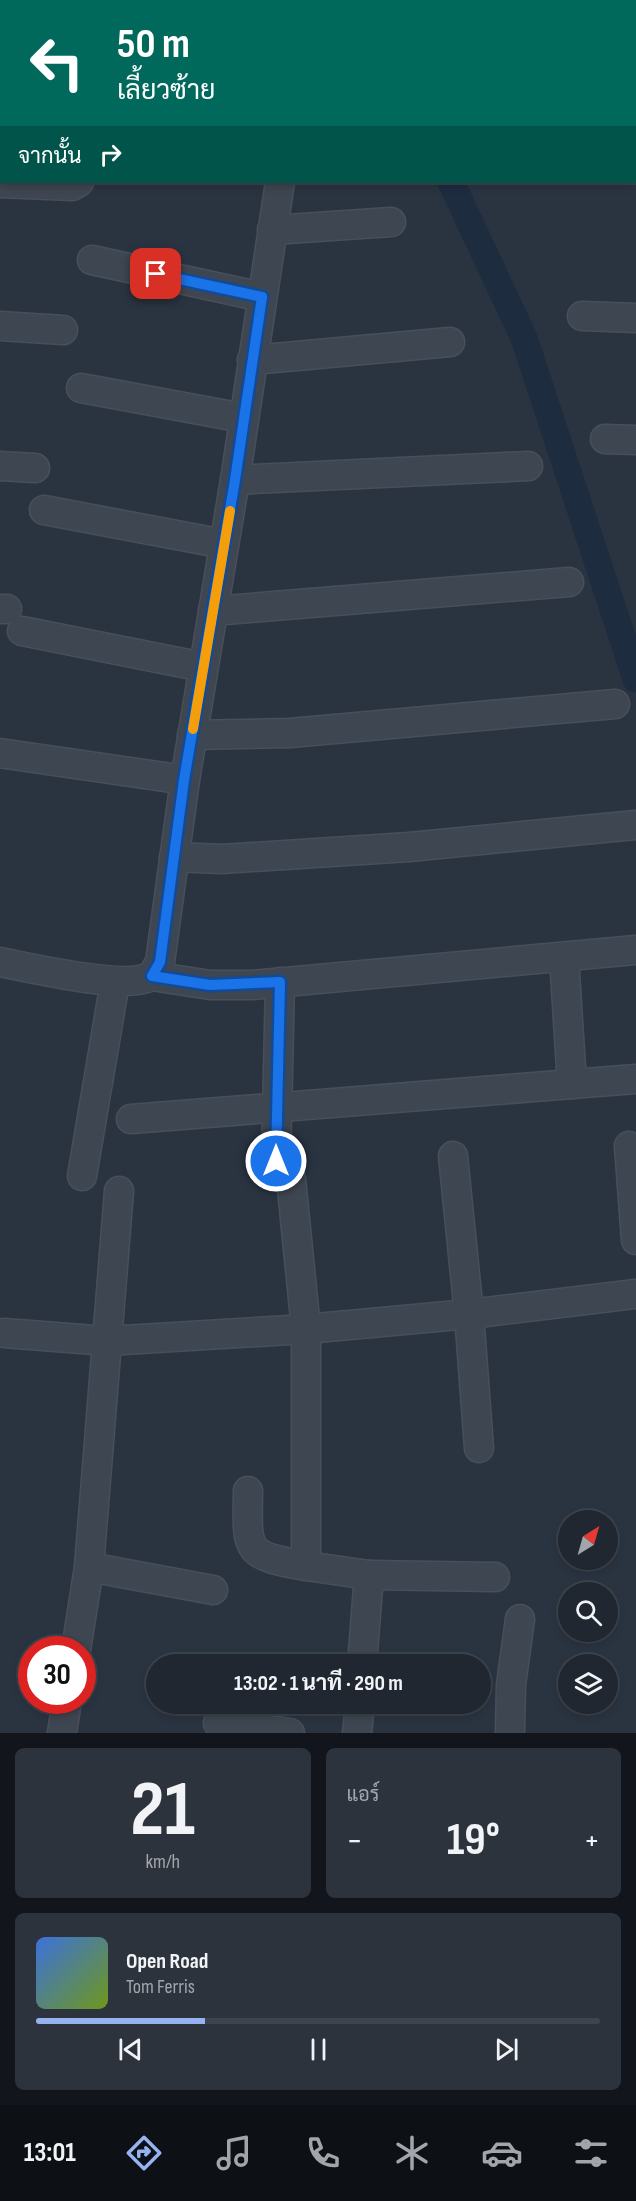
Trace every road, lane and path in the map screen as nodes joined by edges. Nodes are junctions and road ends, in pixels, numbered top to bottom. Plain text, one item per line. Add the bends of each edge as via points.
1 (0, 183) edge
2 (77, 183) edge
3 (280, 183) edge
4 (391, 222) dead end
5 (272, 230) junction
6 (93, 260) dead end
7 (262, 297) junction
8 (582, 316) dead end
9 (636, 318) edge
10 (0, 326) edge
11 (63, 330) dead end
12 (450, 342) dead end
13 (252, 360) junction
14 (81, 388) dead end
15 (243, 418) junction
16 (605, 439) dead end
17 (636, 440) edge
18 (0, 466) edge
19 (528, 466) dead end
20 (35, 468) dead end
21 (235, 480) junction
22 (44, 510) dead end
23 (224, 543) junction
24 (569, 582) dead end
25 (213, 611) junction
26 (10, 616) edge
27 (203, 667) junction
28 (615, 704) dead end
29 (192, 735) junction
30 (0, 753) edge
31 (184, 780) junction
32 (636, 825) edge
33 (174, 857) junction
34 (636, 950) edge
35 (564, 957) junction
36 (0, 962) edge
37 (152, 976) junction
38 (115, 982) junction
39 (280, 982) junction
40 (636, 1079) edge
41 (572, 1084) junction
42 (276, 1107) junction
43 (131, 1119) dead end
44 (629, 1146) dead end
45 (453, 1156) dead end
46 (82, 1176) dead end
47 (119, 1191) dead end
48 (636, 1240) edge
49 (636, 1294) edge
50 (469, 1314) junction
51 (306, 1329) junction
52 (4, 1334) dead end
53 (106, 1341) junction
54 (479, 1448) dead end
55 (248, 1491) dead end
56 (306, 1566) junction
57 (89, 1568) junction
58 (369, 1575) junction
59 (495, 1577) dead end
60 (213, 1590) dead end
61 (520, 1618) dead end
62 (78, 1636) edge
63 (363, 1654) edge
64 (65, 1714) edge
65 (359, 1714) edge
66 (218, 1723) dead end
67 (62, 1733) edge
68 (290, 1733) edge
69 (357, 1733) edge
70 (510, 1733) edge

1 - 2 street
3 - 5 street
4 - 5 street
5 - 7 street
6 - 7 street
7 - 13 street
8 - 9 street
10 - 11 street
12 - 13 street
13 - 15 street
14 - 15 street
15 - 21 street
16 - 17 street
18 - 20 street
19 - 21 street
21 - 23 street
22 - 23 street
23 - 25 street
24 - 25 street
25 - 27 street
26 - 27 street
27 - 29 street
28 - 29 street via 290,733
29 - 31 street
30 - 31 street
31 - 33 street
32 - 33 street via 408,847 222,859
33 - 37 street via 160,962
34 - 35 street
35 - 39 street
35 - 41 street
36 - 38 street
37 - 38 street via 136,982
37 - 39 street via 210,985
38 - 46 street
39 - 42 street
40 - 41 street
41 - 42 street
42 - 43 street
42 - 51 street
44 - 48 street
45 - 50 street
47 - 53 street
49 - 50 street
50 - 51 street
50 - 54 street
51 - 53 street
51 - 56 street
52 - 53 street
53 - 57 street
55 - 56 street via 247,1535 253,1549 278,1561
56 - 58 street
57 - 60 street
57 - 62 street
58 - 59 street
58 - 63 street
61 - 70 street via 511,1685
64 - 67 street
65 - 69 street
66 - 68 street

